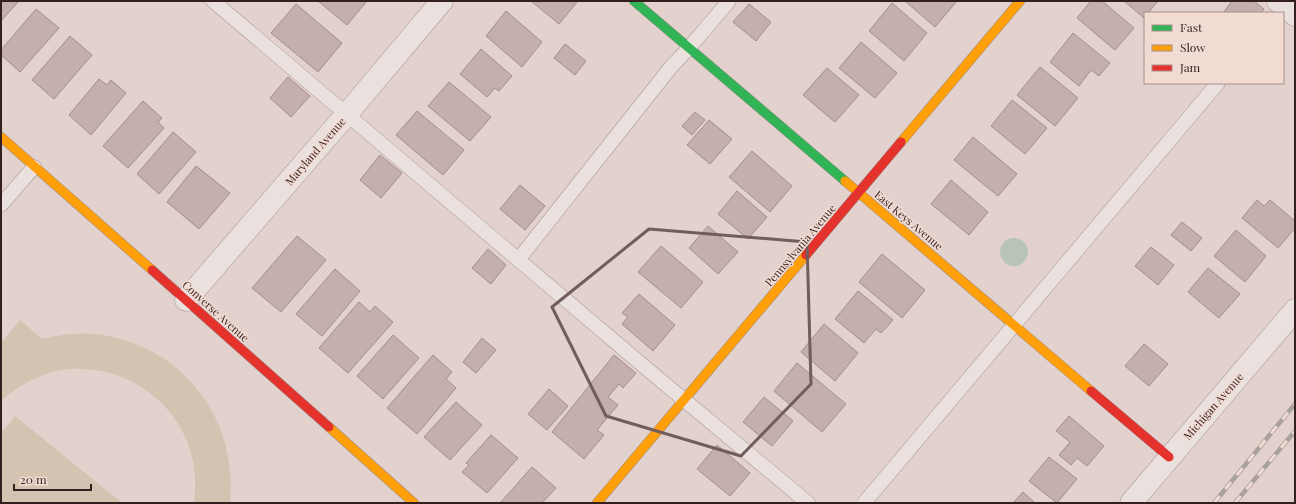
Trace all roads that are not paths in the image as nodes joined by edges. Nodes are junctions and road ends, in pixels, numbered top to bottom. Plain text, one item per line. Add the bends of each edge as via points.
1 (213, 1) edge
2 (442, 1) edge
3 (634, 1) edge
4 (729, 1) edge
5 (1020, 1) edge
6 (689, 48) junction
7 (1217, 84) edge
8 (346, 115) junction
9 (1, 137) edge
10 (34, 167) junction
11 (859, 193) junction
12 (1, 205) edge
13 (518, 260) junction
14 (186, 300) junction
15 (1295, 310) edge
16 (1014, 325) junction
17 (685, 400) junction
18 (1169, 457) junction
19 (414, 503) edge
20 (597, 503) edge
21 (808, 503) edge
22 (864, 503) edge
23 (1131, 503) edge

1 - 8 lane
2 - 8 street, Maryland Avenue
3 - 6 street, East Keys Avenue
4 - 6 lane
5 - 11 street, Pennsylvania Avenue
6 - 11 street, East Keys Avenue
6 - 13 lane via 666,73
7 - 16 lane
8 - 13 lane
8 - 14 street, Maryland Avenue
9 - 10 street, Converse Avenue
10 - 12 lane
10 - 14 street, Converse Avenue
11 - 16 street, East Keys Avenue
11 - 17 street, Pennsylvania Avenue
13 - 17 lane
14 - 19 street, Converse Avenue
15 - 18 street, Michigan Avenue
16 - 18 street, East Keys Avenue
16 - 22 lane
17 - 20 street, Pennsylvania Avenue
17 - 21 lane
18 - 23 street, Michigan Avenue

